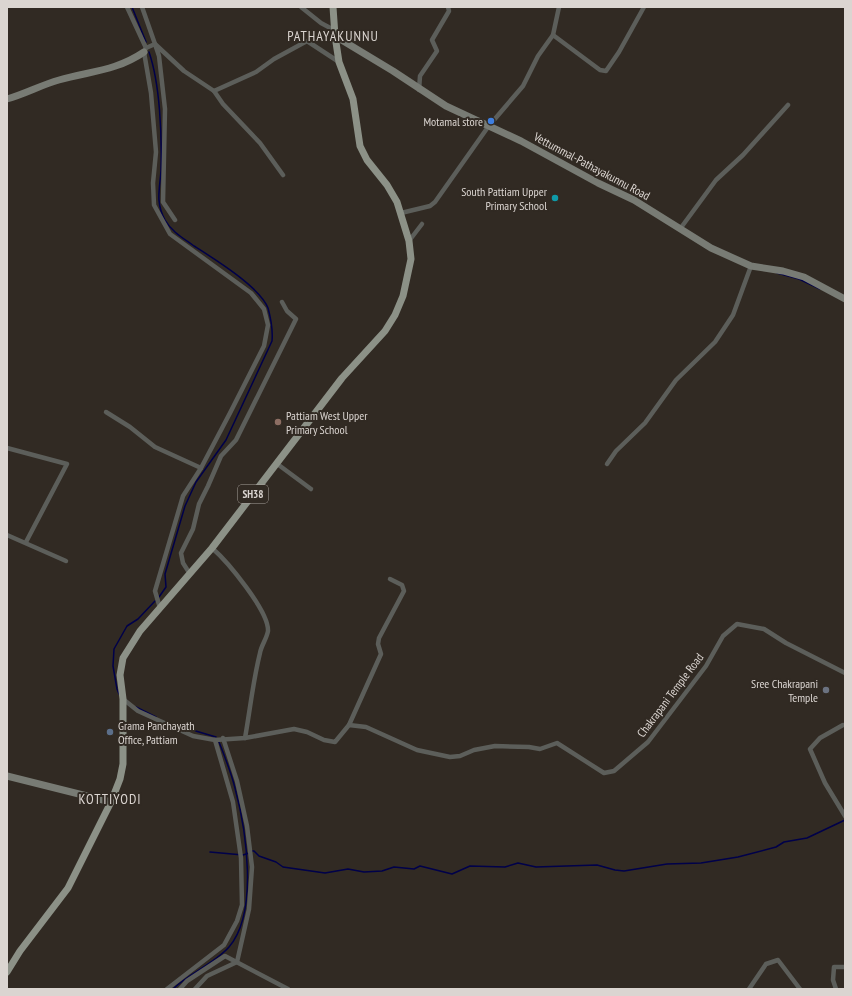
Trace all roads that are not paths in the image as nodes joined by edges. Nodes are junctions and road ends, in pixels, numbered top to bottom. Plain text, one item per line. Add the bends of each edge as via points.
1 (126, 7) edge
2 (142, 7) edge
3 (301, 7) edge
4 (334, 7) edge
5 (448, 7) edge
6 (559, 7) edge
7 (644, 7) edge
8 (334, 33) junction
9 (553, 35) junction
10 (155, 44) junction
11 (145, 50) junction
12 (339, 62) junction
13 (420, 90) junction
14 (214, 92) junction
15 (7, 99) edge
16 (788, 105) dead end
17 (488, 127) junction
18 (283, 175) dead end
19 (401, 213) junction
20 (175, 220) dead end
21 (422, 224) dead end
22 (680, 229) junction
23 (409, 241) junction
24 (751, 266) junction
25 (845, 299) edge
26 (282, 302) dead end
27 (106, 412) dead end
28 (7, 448) edge
29 (276, 463) junction
30 (607, 464) dead end
31 (201, 468) junction
32 (311, 488) dead end
33 (7, 535) edge
34 (26, 542) junction
35 (212, 548) junction
36 (66, 561) dead end
37 (190, 574) junction
38 (390, 579) dead end
39 (160, 608) junction
40 (845, 673) edge
41 (123, 699) junction
42 (349, 725) junction
43 (843, 725) dead end
44 (223, 738) junction
45 (245, 738) junction
46 (215, 740) junction
47 (7, 776) edge
48 (111, 802) junction
49 (845, 816) edge
50 (237, 962) junction
51 (845, 967) edge
52 (7, 972) edge
53 (167, 989) edge
54 (180, 989) edge
55 (195, 989) edge
56 (288, 989) edge
57 (749, 989) edge
58 (800, 989) edge
59 (836, 989) edge

1 - 11 street
2 - 10 street
3 - 8 street
4 - 8 main road, SH38
5 - 13 street via 449,11 432,40 436,51 420,76
6 - 9 street
7 - 9 street via 606,70 600,70
8 - 12 main road, SH38
8 - 13 main road, Vettummal-Pathayakunnu Road
9 - 17 street via 538,56 523,86
10 - 11 street
10 - 14 street via 184,71
10 - 20 street via 159,56 165,109 163,202
11 - 15 main road via 129,62 53,82
11 - 31 street via 156,152 154,205 170,234 251,293 264,309 268,325 264,346
12 - 14 street via 307,41 256,72
12 - 19 main road, SH38 via 353,99 360,146 367,160 387,185
13 - 17 main road, Vettummal-Pathayakunnu Road via 452,110
14 - 18 street via 260,143
16 - 22 street via 777,120 716,180
17 - 19 street via 435,202 430,206
17 - 22 main road, Vettummal-Pathayakunnu Road via 521,141 634,200
19 - 23 main road, SH38
21 - 23 street
22 - 24 main road, Vettummal-Pathayakunnu Road via 711,248
23 - 29 main road, SH38 via 411,259 403,296 395,315 385,331 342,378
24 - 25 main road, Vettummal-Pathayakunnu Road via 804,277
24 - 30 street via 733,315 715,342 676,380 645,423 616,451
26 - 37 street via 296,319 236,440 221,456 199,504 193,529 181,553 183,563
27 - 31 street via 130,426 155,447
28 - 34 street via 67,464
29 - 32 street
29 - 35 main road, SH38
31 - 39 street via 183,496 171,534 155,591
33 - 34 street
34 - 36 street
35 - 37 main road, SH38
35 - 45 street via 227,562 262,612 267,625 268,632 260,652
37 - 39 main road, SH38
38 - 42 street via 402,585 404,591 379,638 381,654
39 - 41 main road, SH38 via 140,631 123,658 120,675
40 - 42 street, Chakrapani Temple Road via 764,629 736,624 723,636 706,666 648,742 614,771 604,773 557,743 540,749 495,746 450,757 417,750 366,727
41 - 46 street via 138,712 176,729 193,736
41 - 48 main road, SH38 via 123,764
42 - 45 street via 335,742 294,729
43 - 49 street via 820,738 810,749 825,783
44 - 45 street
44 - 46 street
44 - 50 street via 237,781 247,826 252,867 249,909
46 - 53 street via 233,802 241,858 242,905 237,921 224,945
47 - 48 main road
48 - 52 main road, SH38 via 68,888
50 - 54 street via 224,956 187,981
50 - 55 street via 207,976
50 - 56 street
51 - 59 street via 834,967 833,980
57 - 58 street via 766,964 778,960

